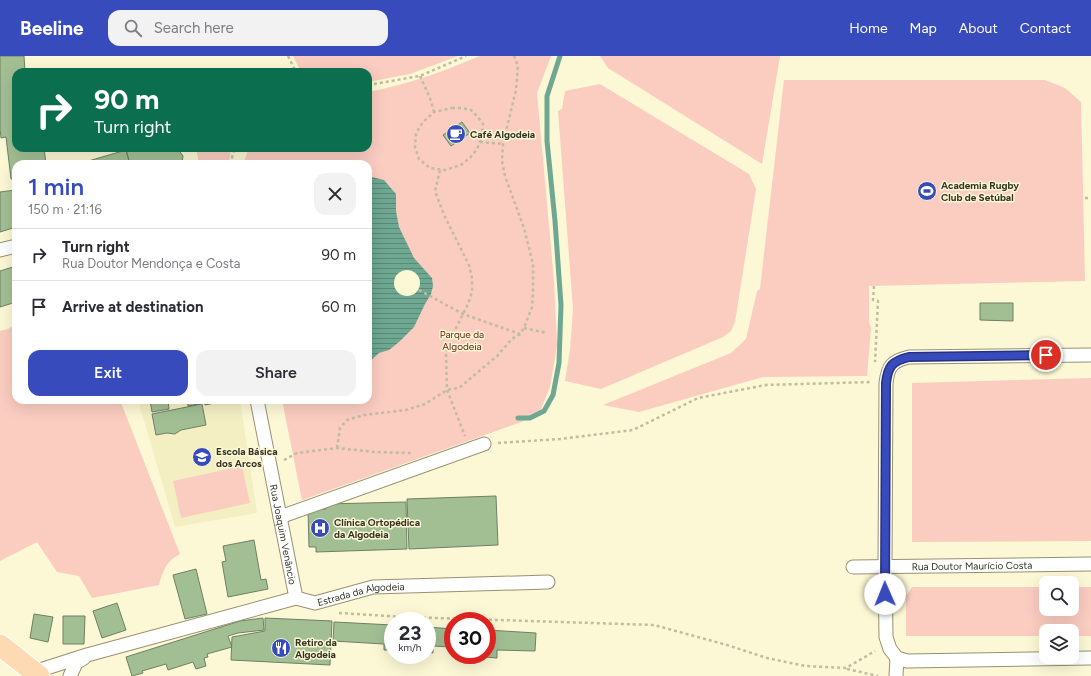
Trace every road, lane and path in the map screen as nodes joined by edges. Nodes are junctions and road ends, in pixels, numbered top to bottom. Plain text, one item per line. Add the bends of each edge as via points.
1 (288, 56) edge
2 (466, 56) edge
3 (514, 56) edge
4 (294, 68) edge
5 (420, 76) junction
6 (372, 84) edge
7 (434, 112) junction
8 (480, 142) junction
9 (503, 144) junction
10 (440, 170) junction
11 (1085, 198) dead end
12 (1091, 198) edge
13 (12, 247) edge
14 (0, 250) edge
15 (874, 286) dead end
16 (419, 290) dead end
17 (463, 314) junction
18 (524, 328) junction
19 (547, 333) dead end
20 (520, 334) junction
21 (1091, 355) edge
22 (875, 362) dead end
23 (875, 382) dead end
24 (447, 390) junction
25 (258, 404) edge
26 (466, 439) dead end
27 (484, 444) joint
28 (337, 448) junction
29 (415, 452) dead end
30 (297, 454) dead end
31 (280, 517) junction
32 (1091, 564) edge
33 (885, 566) junction
34 (853, 567) dead end
35 (548, 582) dead end
36 (296, 598) junction
37 (315, 603) junction
38 (888, 644) junction
39 (0, 645) edge
40 (87, 655) junction
41 (897, 658) junction
42 (1091, 658) edge
43 (846, 668) junction
44 (37, 674) edge
45 (70, 676) edge
46 (878, 676) edge
47 (896, 676) edge

1 - 4 path
2 - 5 path
3 - 9 path via 518,66 516,90
5 - 6 path
5 - 7 path
7 - 8 path via 461,108 470,110 483,124
7 - 10 path via 416,133 414,147 418,159 430,168
8 - 9 path
8 - 10 path via 470,158 461,165
9 - 18 path via 502,161 505,176 524,228 533,264 532,307
10 - 17 path via 435,191 469,264 472,278 472,292
11 - 12 path
13 - 14 street
15 - 22 path via 873,300 878,301
16 - 17 path
17 - 20 path
17 - 24 path via 446,353
18 - 19 path
18 - 20 path
20 - 24 path via 459,388
21 - 33 street via 909,357 892,364 887,373 886,383
23 - 27 path via 766,384 698,398 633,430 560,439
24 - 26 path
24 - 28 path via 425,404 406,410 364,415 347,420 340,428
25 - 31 street, Rua Joaquim Venâncio
27 - 31 street
28 - 29 path via 408,454
28 - 30 path
31 - 36 street, Rua Joaquim Venâncio
32 - 33 street, Rua Doutor Maurício Costa
33 - 34 street, Rua Doutor Maurício Costa
33 - 38 street
35 - 37 street, Estrada da Algodeia via 373,587
36 - 37 street, Estrada da Algodeia
36 - 40 street, Estrada da Algodeia
37 - 43 path via 327,612 404,618 654,625 767,658 805,666
38 - 41 street
38 - 43 path
39 - 44 main road
40 - 44 street, Estrada da Algodeia
40 - 45 street via 76,663
41 - 42 street via 907,661
41 - 47 street
43 - 46 path

